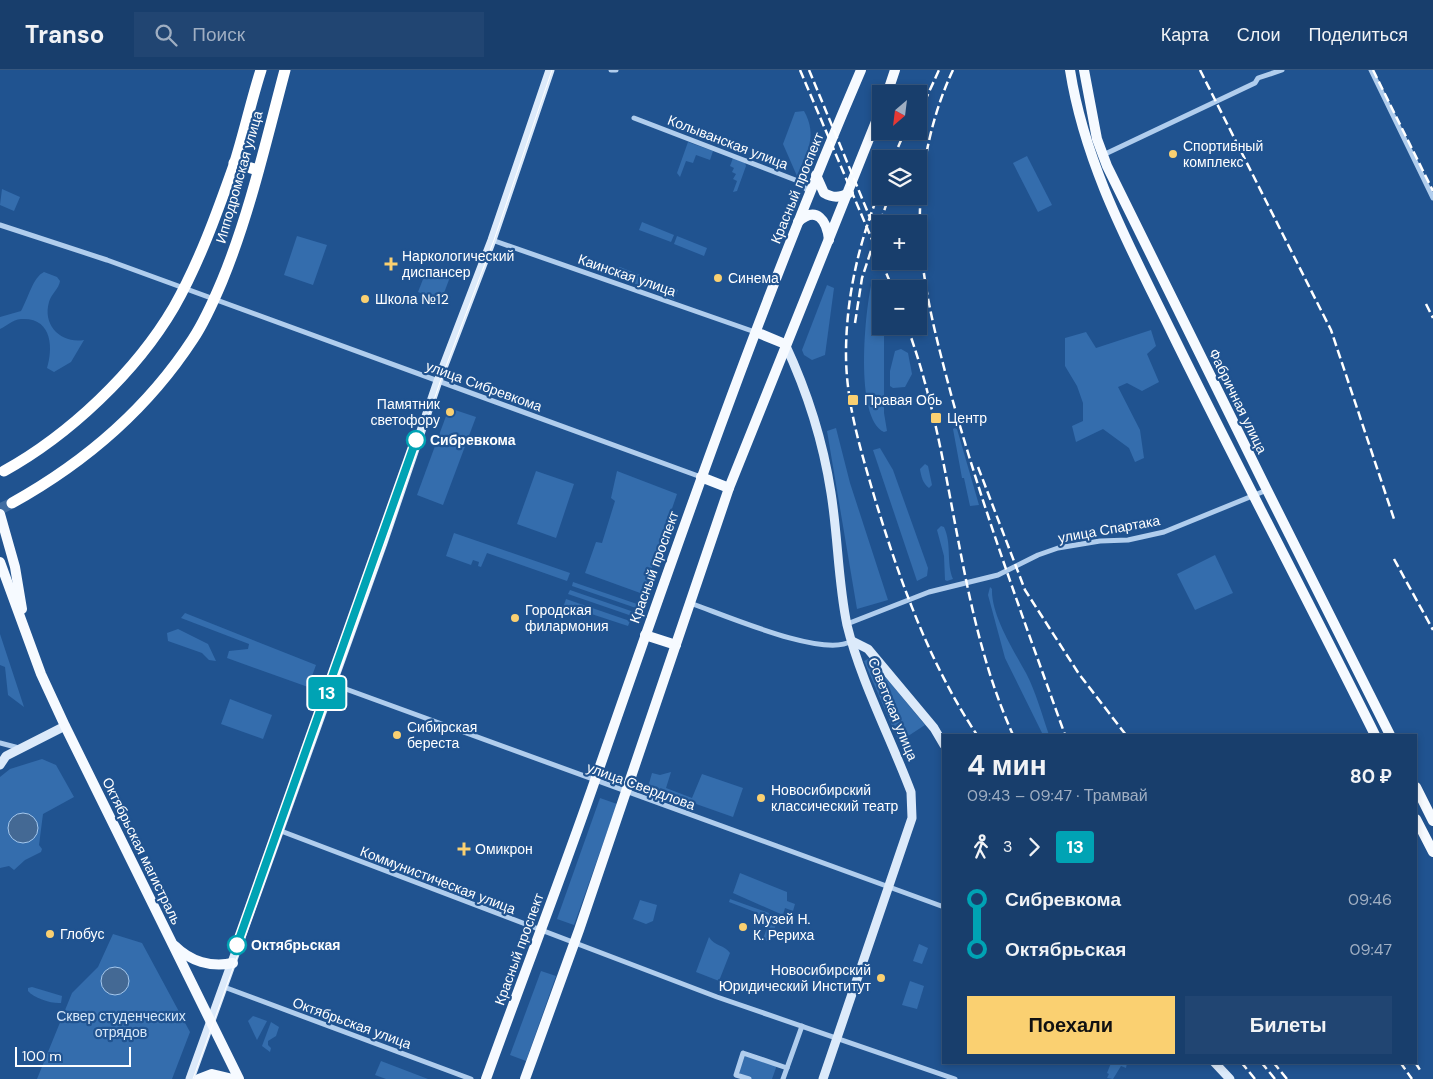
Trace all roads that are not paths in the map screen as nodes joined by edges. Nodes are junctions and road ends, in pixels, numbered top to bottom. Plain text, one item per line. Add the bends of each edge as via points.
1 (261, 70) edge
2 (285, 70) edge
3 (550, 70) edge
4 (611, 70) edge
5 (616, 70) edge
6 (861, 70) edge
7 (895, 70) edge
8 (1070, 70) edge
9 (1084, 70) edge
10 (1282, 70) edge
11 (1371, 70) edge
12 (890, 85) edge
13 (634, 118) dead end
14 (872, 133) edge
15 (1103, 155) junction
16 (1091, 160) junction
17 (234, 163) junction
18 (258, 170) junction
19 (816, 175) junction
20 (809, 192) junction
21 (849, 193) junction
22 (1433, 198) edge
23 (798, 223) junction
24 (1, 224) edge
25 (492, 240) junction
26 (829, 241) junction
27 (756, 332) junction
28 (785, 344) junction
29 (438, 381) junction
30 (4, 471) dead end
31 (701, 477) junction
32 (729, 488) junction
33 (1267, 490) junction
34 (1254, 496) junction
35 (12, 503) tunnel mouth
36 (0, 514) edge
37 (1, 566) edge
38 (690, 603) junction
39 (847, 624) junction
40 (26, 632) junction
41 (645, 635) junction
42 (852, 641) junction
43 (676, 646) junction
44 (332, 684) junction
45 (65, 726) junction
46 (1374, 734) edge
47 (1389, 734) edge
48 (0, 742) edge
49 (942, 742) edge
50 (19, 748) junction
51 (0, 765) edge
52 (594, 781) junction
53 (1417, 789) edge
54 (624, 792) junction
55 (1417, 821) edge
56 (1433, 821) edge
57 (281, 831) junction
58 (1433, 852) edge
59 (889, 887) junction
60 (942, 906) edge
61 (540, 931) junction
62 (170, 941) junction
63 (574, 944) junction
64 (233, 963) junction
65 (224, 987) junction
66 (211, 1023) junction
67 (802, 1026) junction
68 (838, 1039) junction
69 (1216, 1064) edge
70 (787, 1068) junction
71 (190, 1079) edge
72 (199, 1079) edge
73 (233, 1079) edge
74 (239, 1079) edge
75 (472, 1079) edge
76 (486, 1079) edge
77 (525, 1079) edge
78 (748, 1079) edge
79 (783, 1079) edge
80 (823, 1079) edge
81 (955, 1079) edge
82 (1230, 1079) edge

1 - 17 highway, Ипподромская улица
2 - 18 highway, Ипподромская улица
3 - 25 street
4 - 5 street
6 - 19 main road, Красный проспект
7 - 12 main road
8 - 16 main road, Фабричная улица
9 - 15 main road, Фабричная улица
10 - 15 street via 1258,78 1255,83
11 - 22 street
13 - 20 street, Колыванская улица via 798,181
14 - 21 main road
15 - 16 street
15 - 33 main road, Фабричная улица
16 - 34 main road, Фабричная улица
17 - 18 highway
17 - 30 highway, Ипподромская улица via 187,281 149,344 114,384 74,421
18 - 35 highway, Ипподромская улица via 227,268 194,338 142,404 101,443
19 - 20 main road, Красный проспект
19 - 21 main road via 824,193 831,197
20 - 23 main road, Красный проспект
21 - 26 main road
23 - 26 main road via 808,215 816,215 828,228
23 - 27 main road, Красный проспект
24 - 29 street, улица Сибревкома
25 - 27 street, Каинская улица
25 - 29 street
26 - 28 main road
27 - 28 main road
27 - 31 main road, Красный проспект
28 - 32 main road
28 - 39 street, Советская улица via 815,422 831,492
29 - 31 street, улица Сибревкома
29 - 44 street via 384,543
31 - 32 main road
31 - 41 main road, Красный проспект
32 - 38 main road
33 - 34 street, улица Спартака
33 - 47 main road, Фабричная улица
34 - 39 street, улица Спартака via 1164,532 1128,540 1080,544 1038,556 998,575 929,592
34 - 46 main road, Фабричная улица
36 - 40 main road, Октябрьская магистраль via 15,568
37 - 40 main road, Октябрьская магистраль
38 - 42 street via 807,643 844,646
38 - 43 main road
39 - 42 street, Советская улица
40 - 45 main road, Октябрьская магистраль
41 - 43 main road
41 - 52 main road, Красный проспект
42 - 49 street via 868,649
42 - 59 street, Советская улица via 911,792 912,818
43 - 54 main road
44 - 52 street, улица Свердлова
44 - 57 street
45 - 50 street
45 - 62 main road, Октябрьская магистраль
48 - 50 street
50 - 51 street via 6,756
52 - 54 street, улица Свердлова
52 - 61 main road, Красный проспект
53 - 56 main road
54 - 59 street, улица Свердлова
54 - 63 main road
55 - 58 main road
57 - 61 street, Коммунистическая улица
57 - 64 street
59 - 60 street, улица Свердлова
59 - 68 street, Советская улица
61 - 63 street, Коммунистическая улица
61 - 76 main road, Красный проспект
62 - 64 main road via 196,961
62 - 66 main road, Октябрьская магистраль
63 - 67 street, Коммунистическая улица
63 - 77 main road
64 - 65 street
65 - 66 street
65 - 75 street, Октябрьская улица
66 - 71 street
66 - 74 main road, Октябрьская магистраль
67 - 68 street, Коммунистическая улица
67 - 70 street
68 - 80 street, Советская улица
68 - 81 street, Коммунистическая улица
69 - 82 street
70 - 78 street via 743,1053 736,1074
70 - 79 street
72 - 73 main road via 212,1074

